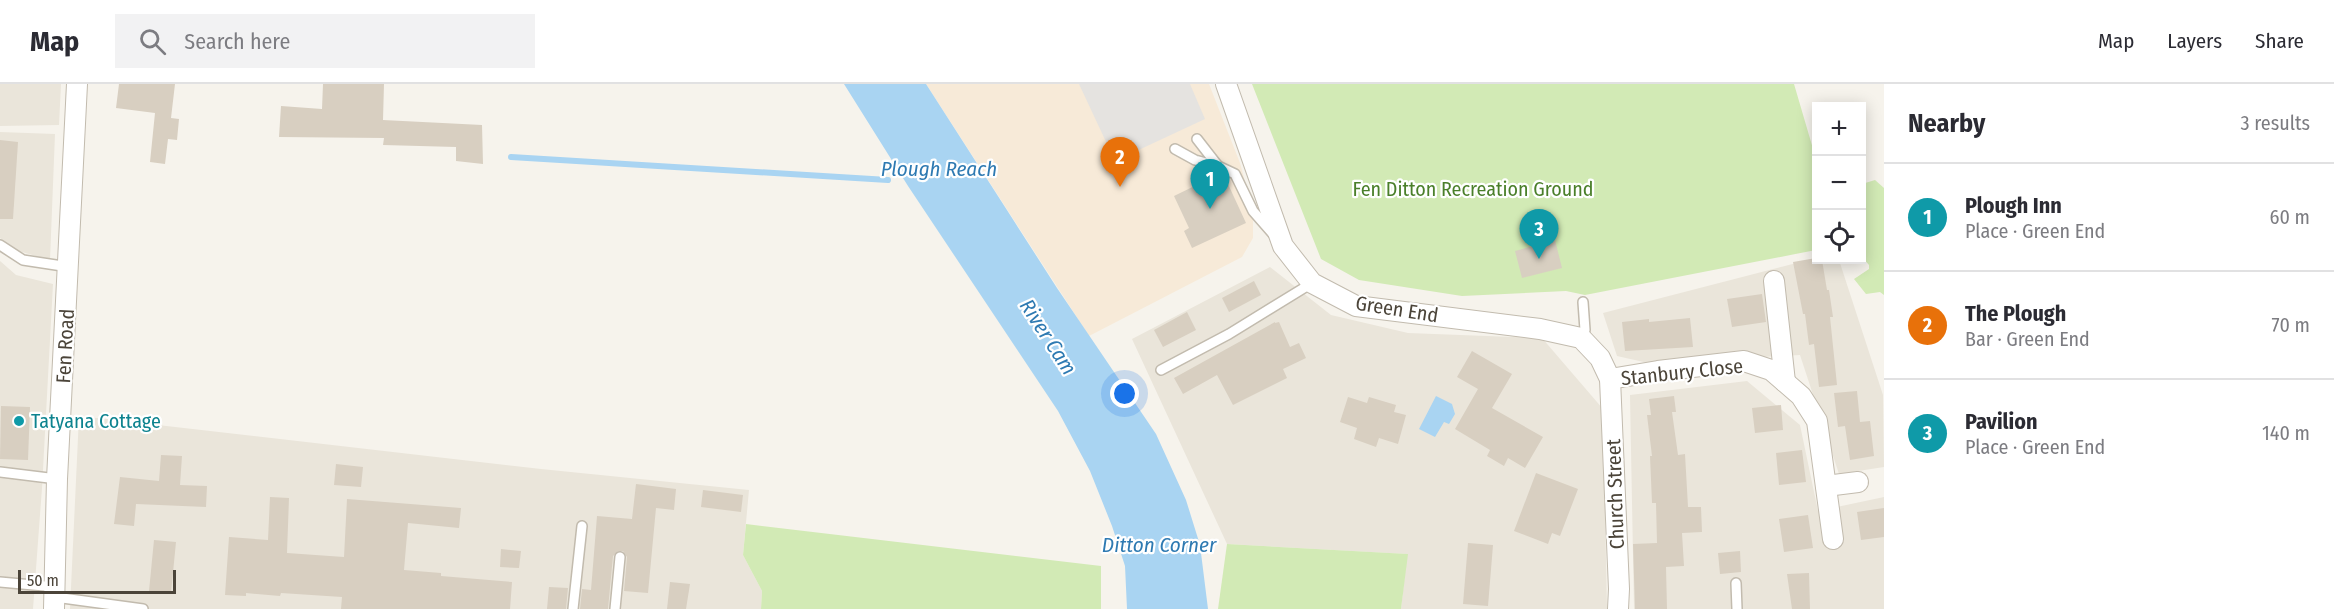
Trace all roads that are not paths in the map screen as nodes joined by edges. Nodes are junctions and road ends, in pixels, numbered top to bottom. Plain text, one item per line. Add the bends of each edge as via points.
1 (77, 84) edge
2 (1226, 84) edge
3 (1197, 139) dead end
4 (1175, 149) dead end
5 (1218, 166) junction
6 (0, 245) edge
7 (1283, 246) junction
8 (69, 267) junction
9 (1774, 281) dead end
10 (1312, 284) junction
11 (1583, 302) dead end
12 (1581, 338) junction
13 (1161, 370) dead end
14 (1611, 379) junction
15 (1785, 382) junction
16 (0, 472) edge
17 (57, 479) junction
18 (1858, 482) dead end
19 (1826, 486) junction
20 (582, 525) dead end
21 (1833, 538) dead end
22 (620, 557) dead end
23 (0, 582) edge
24 (1736, 583) dead end
25 (55, 598) edge
26 (142, 609) edge
27 (573, 609) edge
28 (615, 609) edge
29 (1618, 609) edge
30 (1737, 609) edge

1 - 8 street, Fen Road
2 - 7 street, Green End
3 - 5 lane
4 - 5 lane
5 - 7 lane via 1235,174 1253,211
6 - 8 lane via 23,260
7 - 10 street, Green End
8 - 17 street, Fen Road
9 - 15 street
10 - 12 street, Green End via 1356,306 1540,329
10 - 13 lane
11 - 12 lane via 1585,330
12 - 14 street via 1600,358
14 - 15 street, Stanbury Close via 1744,361 1771,370
14 - 29 street, Church Street
15 - 19 street, Stanbury Close via 1801,396 1817,421
16 - 17 lane
17 - 25 street, Fen Road
18 - 19 street
19 - 21 street, Stanbury Close
20 - 27 lane
22 - 28 lane
23 - 25 lane
24 - 30 lane
25 - 26 lane

